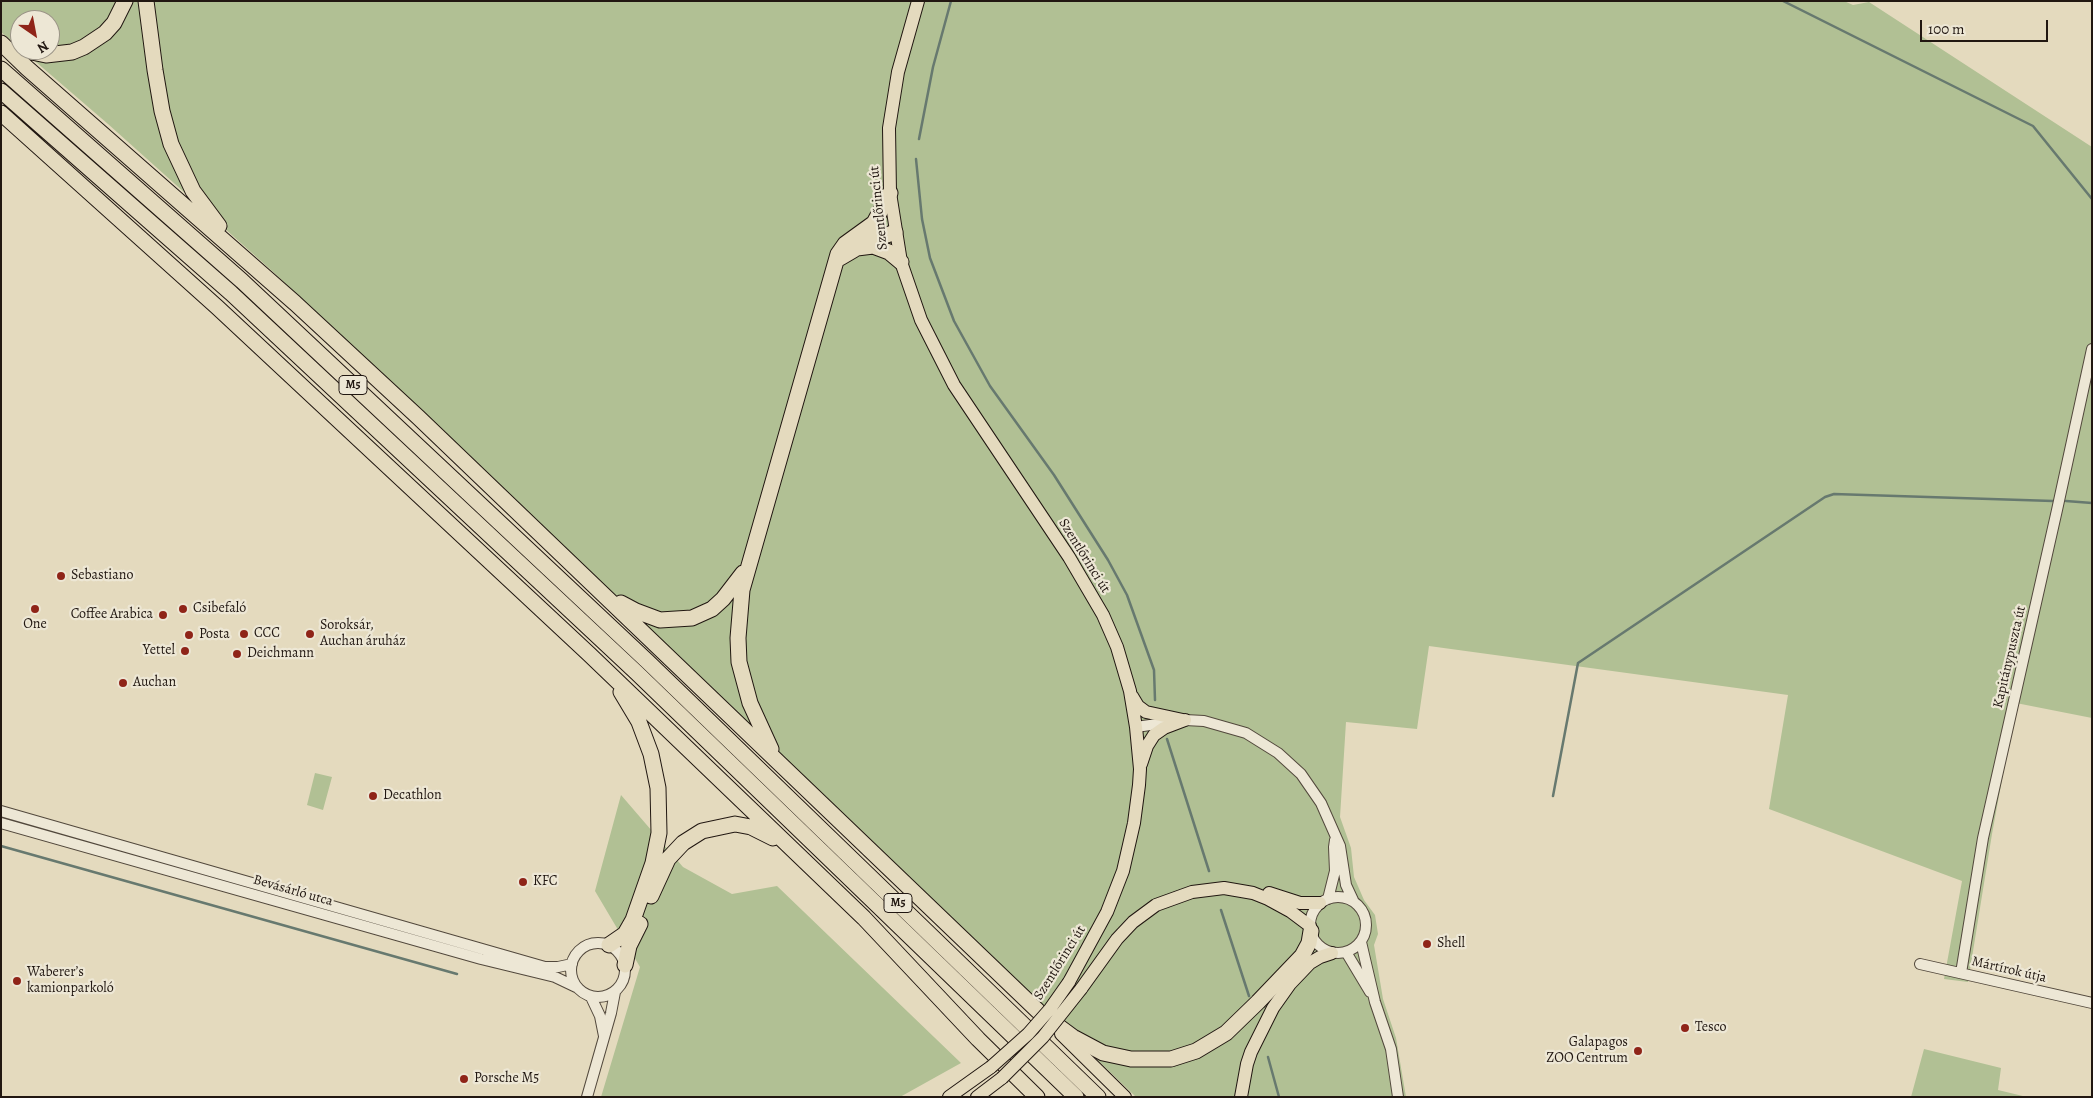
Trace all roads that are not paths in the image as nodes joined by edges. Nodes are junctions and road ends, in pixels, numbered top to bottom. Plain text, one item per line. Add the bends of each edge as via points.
1 (125, 1) edge
2 (146, 1) edge
3 (918, 1) edge
4 (1, 41) edge
5 (60, 53) edge
6 (1, 69) edge
7 (1, 91) edge
8 (1, 113) edge
9 (1, 123) edge
10 (36, 145) junction
11 (890, 194) junction
12 (868, 229) junction
13 (895, 232) junction
14 (836, 260) junction
15 (901, 262) junction
16 (295, 304) junction
17 (2092, 349) edge
18 (748, 566) junction
19 (595, 585) junction
20 (589, 654) junction
21 (1130, 692) junction
22 (1185, 720) junction
23 (1136, 727) junction
24 (776, 760) junction
25 (1140, 769) junction
26 (1, 811) edge
27 (1, 822) edge
28 (1336, 839) junction
29 (810, 865) junction
30 (1252, 893) junction
31 (1353, 900) junction
32 (1324, 901) junction
33 (1310, 929) junction
34 (1361, 942) junction
35 (609, 945) junction
36 (1332, 952) junction
37 (1346, 952) junction
38 (572, 964) junction
39 (1920, 964) dead end
40 (625, 965) junction
41 (1961, 973) junction
42 (576, 987) junction
43 (615, 992) junction
44 (591, 997) junction
45 (1375, 1002) junction
46 (2092, 1003) edge
47 (1038, 1011) junction
48 (604, 1038) junction
49 (1022, 1081) junction
50 (587, 1097) edge
51 (949, 1097) edge
52 (977, 1097) edge
53 (1037, 1097) edge
54 (1041, 1097) edge
55 (1076, 1097) edge
56 (1098, 1097) edge
57 (1125, 1097) edge
58 (1241, 1097) edge
59 (1398, 1097) edge

1 - 5 highway via 105,33 84,47
2 - 16 highway via 162,111 184,174 222,230
3 - 11 main road, Szentlőrinci út via 901,58 891,112 888,149
4 - 16 highway, M5 via 27,68
6 - 56 highway, M5 via 242,281 633,647
7 - 55 highway, M5 via 231,293 643,680
8 - 10 highway, M5
9 - 10 highway
10 - 20 highway, M5 via 217,307
11 - 12 highway via 878,219
11 - 13 main road, Szentlőrinci út
12 - 13 highway
12 - 14 highway via 845,244
13 - 14 highway via 860,241
13 - 15 main road, Szentlőrinci út
14 - 15 highway via 857,248 873,246 889,252
14 - 18 highway
15 - 21 main road, Szentlőrinci út via 921,320 954,385 1096,602 1113,637
16 - 19 highway, M5
17 - 41 street, Kapitánypuszta út via 1983,838
18 - 19 highway via 733,588 712,608 682,620 651,618
18 - 24 highway via 740,606 739,662 750,703
19 - 24 highway, M5
20 - 29 highway, M5
20 - 35 highway via 623,695 639,722 651,754 660,801 657,847 634,920 625,934
21 - 22 main road via 1146,712
21 - 23 main road, Szentlőrinci út
22 - 23 street
22 - 25 main road via 1154,735
22 - 28 street via 1236,729 1278,752 1316,794
23 - 25 main road, Szentlőrinci út
24 - 47 highway, M5
25 - 51 main road, Szentlőrinci út, bridge via 1134,824 1123,871 1107,912 1069,982 1028,1034 991,1067
26 - 38 street via 545,966
27 - 42 street, Bevásárló utca via 481,959 555,977
28 - 31 street
28 - 32 street via 1335,871
29 - 40 highway via 779,841 752,827 723,825 692,836 675,850 662,868 629,946
29 - 49 highway, M5
30 - 32 main road via 1265,892 1300,903
30 - 33 main road via 1278,904
30 - 52 main road, bridge via 1224,888 1200,890 1156,905 1133,922 1043,1037 1002,1078
31 - 32 street via 1339,896
31 - 34 street via 1363,910 1367,921
32 - 33 street via 1312,914
33 - 36 street via 1319,945
33 - 47 highway via 1309,943 1302,956 1239,1022 1211,1043 1179,1057 1142,1060 1103,1053 1073,1037
34 - 37 street
34 - 45 street
35 - 38 street via 586,946
35 - 40 street via 620,953
36 - 37 street
36 - 58 main road via 1310,963 1273,1008 1251,1052
37 - 45 street
38 - 42 street
39 - 41 street, Mártírok útja
40 - 43 street via 624,980
41 - 46 street, Mártírok útja
42 - 44 street
43 - 44 street via 604,997
43 - 48 street
44 - 48 street via 600,1016
45 - 59 street via 1391,1049
47 - 57 main road, M5
48 - 50 street
49 - 53 highway
49 - 54 main road, M5

